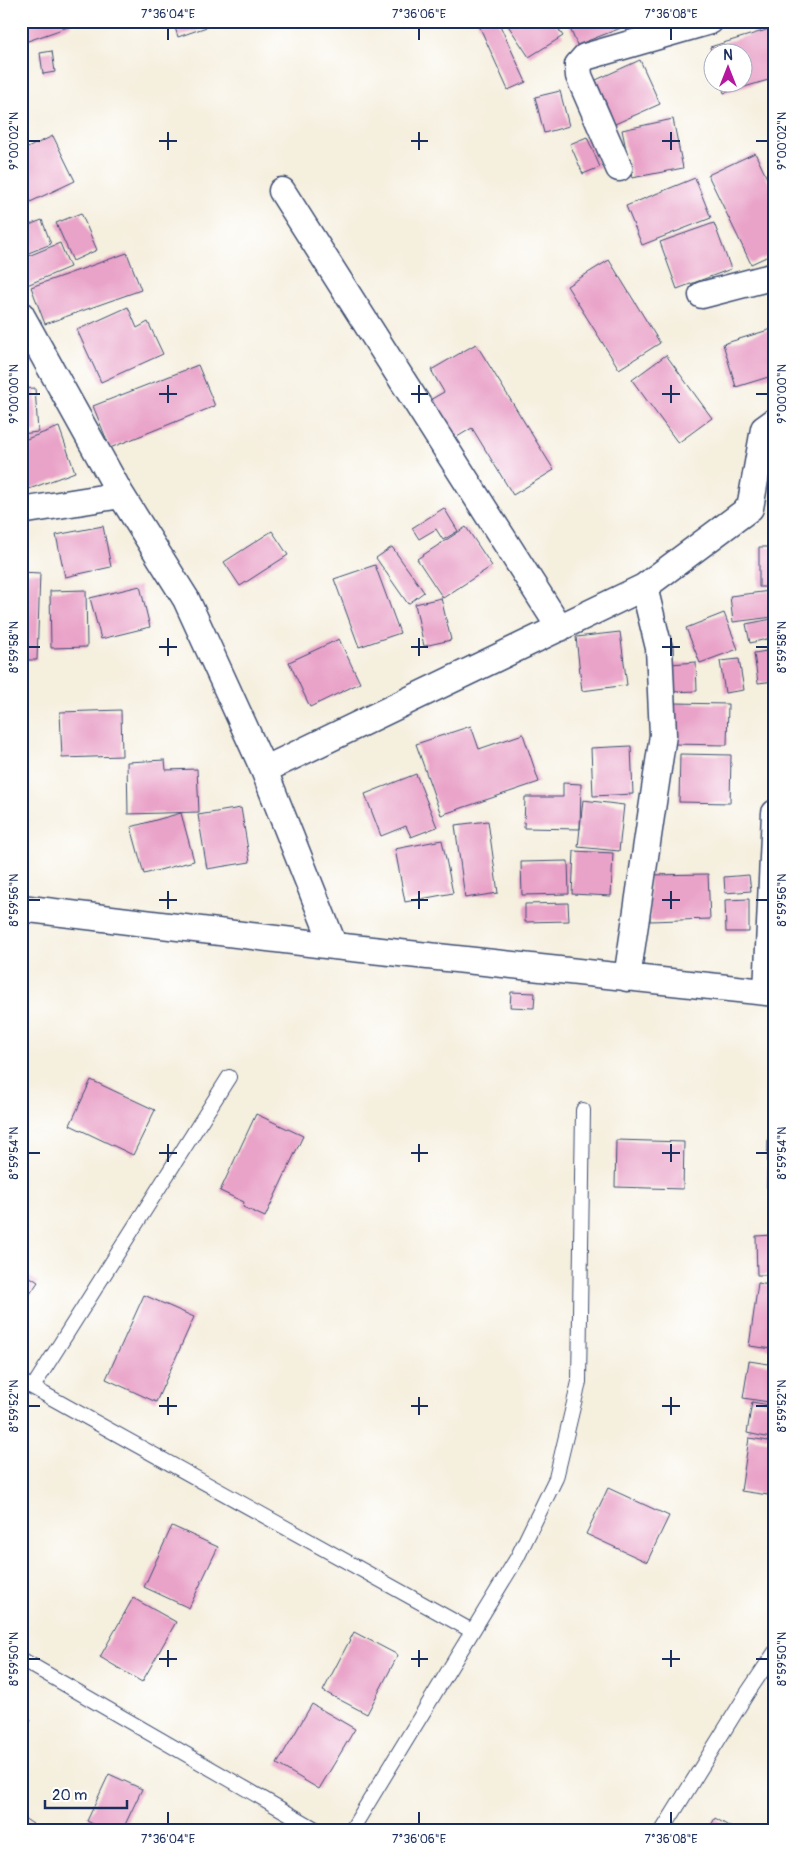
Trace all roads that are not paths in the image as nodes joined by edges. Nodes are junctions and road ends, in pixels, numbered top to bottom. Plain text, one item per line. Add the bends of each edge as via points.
1 (710, 21) edge
2 (619, 168) dead end
3 (282, 191) dead end
4 (775, 276) edge
5 (702, 295) dead end
6 (21, 315) edge
7 (775, 421) edge
8 (121, 495) junction
9 (21, 512) edge
10 (644, 587) junction
11 (560, 628) junction
12 (264, 770) junction
13 (775, 813) edge
14 (21, 908) edge
15 (334, 946) junction
16 (627, 978) junction
17 (771, 992) edge
18 (229, 1078) dead end
19 (583, 1110) dead end
20 (27, 1384) edge
21 (472, 1631) junction
22 (775, 1652) edge
23 (21, 1659) edge
24 (319, 1831) edge
25 (351, 1831) edge
26 (662, 1831) edge

1 - 2 street via 585,57 578,64 579,76
3 - 11 street
4 - 5 street
6 - 8 street
7 - 10 street via 764,429 750,508
8 - 9 street
8 - 12 street via 186,600
10 - 11 street
10 - 16 street via 659,648 664,735
11 - 12 street
12 - 15 street
13 - 17 street
14 - 15 street
15 - 16 street
16 - 17 street
18 - 20 lane
19 - 21 lane via 579,1382 556,1478 517,1558
20 - 21 lane
21 - 25 lane
22 - 26 lane
23 - 24 lane

